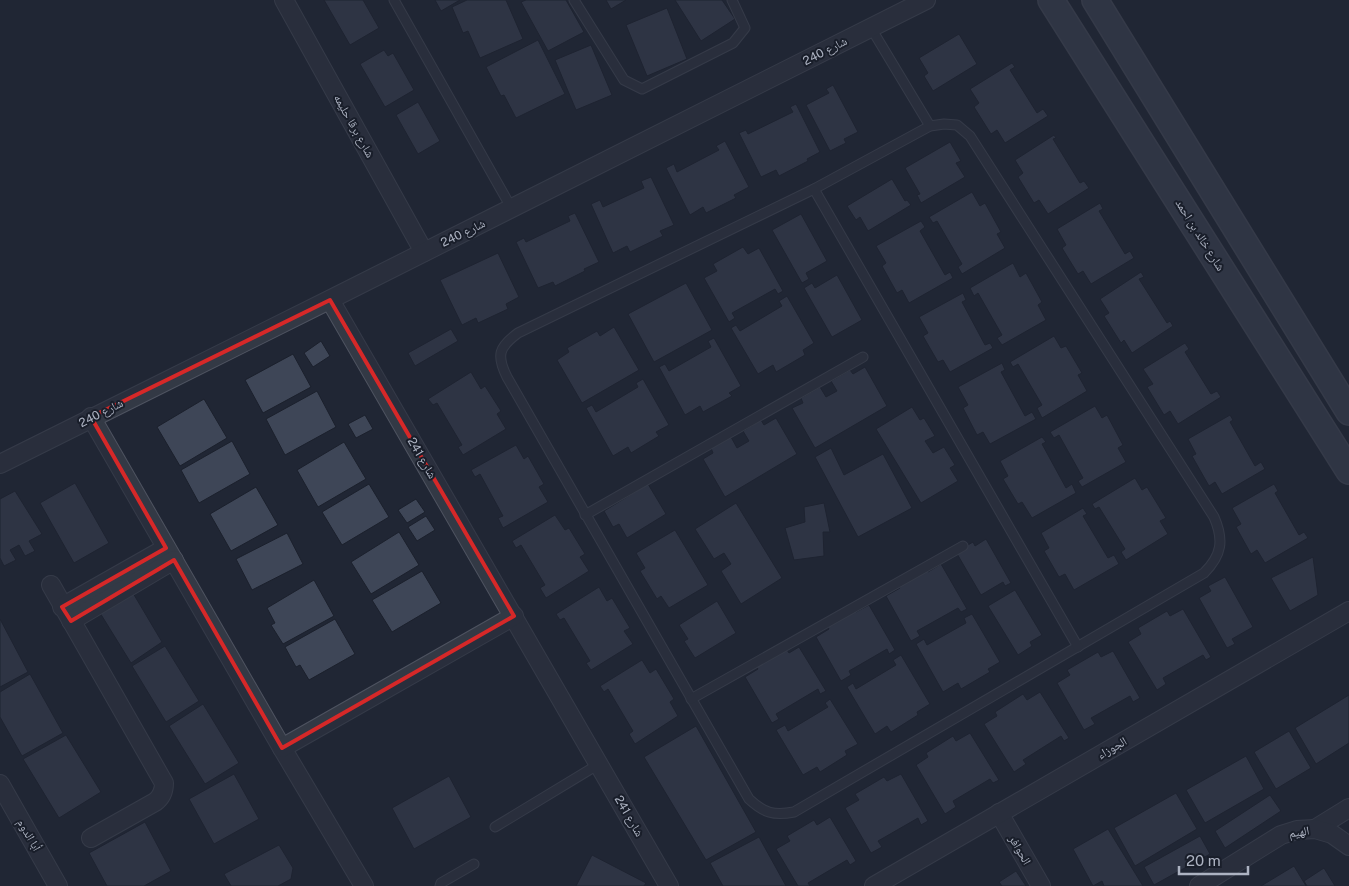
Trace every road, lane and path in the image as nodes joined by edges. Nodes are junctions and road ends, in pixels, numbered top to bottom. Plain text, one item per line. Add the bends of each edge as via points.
1 (284, 0) edge
2 (394, 0) edge
3 (574, 0) edge
4 (732, 0) edge
5 (926, 0) edge
6 (1051, 0) edge
7 (1095, 0) edge
8 (871, 28) junction
9 (930, 126) junction
10 (814, 189) junction
11 (512, 209) junction
12 (424, 252) junction
13 (330, 300) junction
14 (863, 356) dead end
15 (1349, 412) edge
16 (92, 417) junction
17 (0, 464) edge
18 (1349, 471) edge
19 (585, 515) junction
20 (963, 546) dead end
21 (170, 554) junction
22 (51, 585) dead end
23 (1349, 611) edge
24 (67, 614) junction
25 (514, 616) junction
26 (1078, 647) junction
27 (691, 699) junction
28 (282, 748) junction
29 (599, 764) junction
30 (0, 784) edge
31 (1349, 808) edge
32 (999, 814) junction
33 (495, 827) dead end
34 (1315, 830) junction
35 (92, 838) dead end
36 (1349, 846) edge
37 (474, 864) dead end
38 (58, 886) edge
39 (364, 886) edge
40 (440, 886) edge
41 (669, 886) edge
42 (874, 886) edge
43 (1041, 886) edge
44 (1200, 886) edge

1 - 12 street, شارع برقا حليمه
2 - 11 lane
3 - 4 lane via 624,80 642,89 733,43 745,28
5 - 8 street, شارع 240
6 - 18 main road, شارع خالد بن احمد
7 - 15 main road
8 - 9 lane
8 - 11 street, شارع 240
9 - 10 lane
9 - 26 lane via 958,125 970,136 1219,529 1218,553 1204,573
10 - 19 lane via 518,333 506,343 501,353 502,367
10 - 26 lane
11 - 12 street, شارع 240
12 - 13 street, شارع 240
13 - 16 street, شارع 240
13 - 25 street, شارع 241
14 - 19 lane
16 - 17 street, شارع 240
16 - 21 street
19 - 27 lane
20 - 27 lane
21 - 24 street
21 - 28 street
22 - 24 street
23 - 32 street, الجوزاء
24 - 35 street via 164,783 162,794 155,802
25 - 28 street
25 - 29 street, شارع 241
26 - 27 lane via 794,812 782,814 769,813 749,799
28 - 39 street
29 - 33 lane
29 - 41 street, شارع 241
30 - 38 street, أبا الدوم
31 - 34 street
32 - 42 street, الجوزاء
32 - 43 street, الحوافر
34 - 36 street, الهيم via 1332,834
34 - 44 street, الهيم via 1297,830 1280,836
37 - 40 lane

